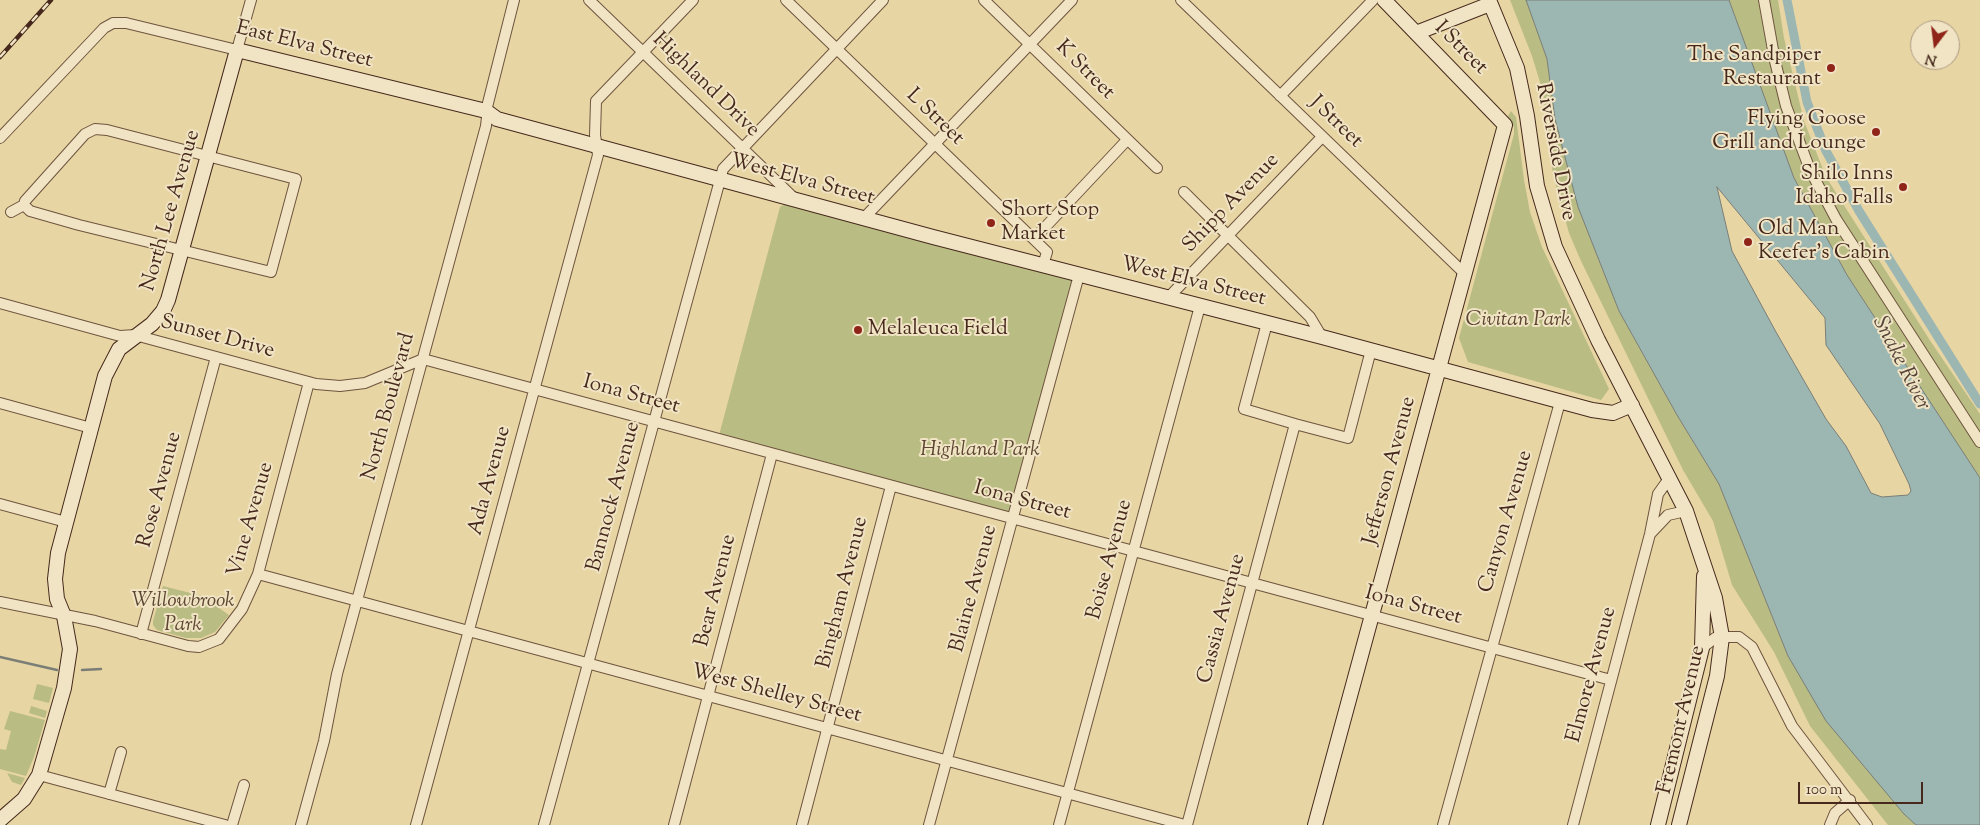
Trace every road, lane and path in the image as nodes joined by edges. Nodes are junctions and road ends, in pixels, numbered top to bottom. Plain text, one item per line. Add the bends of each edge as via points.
1 (250, 0) edge
2 (514, 0) edge
3 (589, 0) edge
4 (692, 0) edge
5 (786, 0) edge
6 (883, 0) edge
7 (984, 0) edge
8 (1072, 0) edge
9 (1180, 0) edge
10 (1374, 0) edge
11 (1384, 0) edge
12 (1764, 0) edge
13 (1490, 2) edge
14 (1416, 33) junction
15 (1031, 44) junction
16 (836, 49) junction
17 (237, 50) junction
18 (643, 52) junction
19 (1280, 96) junction
20 (486, 111) junction
21 (1504, 128) joint
22 (1322, 137) junction
23 (0, 138) edge
24 (1127, 140) junction
25 (934, 144) junction
26 (597, 146) junction
27 (742, 147) junction
28 (209, 157) junction
29 (1157, 168) dead end
30 (720, 179) junction
31 (1184, 192) dead end
32 (795, 199) junction
33 (24, 206) junction
34 (12, 212) dead end
35 (864, 218) junction
36 (1227, 235) junction
37 (1034, 239) junction
38 (183, 250) junction
39 (1043, 266) junction
40 (1464, 273) junction
41 (1079, 275) junction
42 (1168, 298) junction
43 (0, 304) edge
44 (1200, 306) junction
45 (1267, 323) junction
46 (135, 335) junction
47 (1322, 337) junction
48 (1371, 350) junction
49 (216, 357) junction
50 (423, 360) junction
51 (1440, 368) junction
52 (309, 382) junction
53 (535, 390) junction
54 (1560, 402) junction
55 (0, 403) edge
56 (1634, 411) junction
57 (656, 422) junction
58 (1296, 424) junction
59 (91, 428) junction
60 (1980, 442) edge
61 (772, 454) junction
62 (1668, 480) junction
63 (890, 486) junction
64 (0, 504) edge
65 (1686, 511) junction
66 (1014, 519) junction
67 (66, 522) junction
68 (1650, 534) junction
69 (1133, 551) junction
70 (1704, 565) junction
71 (258, 574) junction
72 (1252, 583) junction
73 (0, 602) edge
74 (357, 602) junction
75 (64, 616) junction
76 (1373, 616) junction
77 (469, 632) junction
78 (141, 634) junction
79 (1722, 636) junction
80 (1492, 648) junction
81 (1702, 648) junction
82 (589, 664) junction
83 (1610, 680) junction
84 (709, 696) junction
85 (828, 728) junction
86 (120, 752) dead end
87 (948, 760) junction
88 (39, 775) junction
89 (244, 784) dead end
90 (1067, 793) junction
91 (108, 794) junction
92 (1850, 800) junction
93 (0, 820) edge
94 (225, 825) edge
95 (232, 825) edge
96 (301, 825) edge
97 (416, 825) edge
98 (544, 825) edge
99 (674, 825) edge
100 (802, 825) edge
101 (929, 825) edge
102 (1059, 825) edge
103 (1186, 825) edge
104 (1315, 825) edge
105 (1443, 825) edge
106 (1573, 825) edge
107 (1658, 825) edge
108 (1679, 825) edge
109 (1830, 825) edge
110 (1867, 825) edge

1 - 17 street, North Lee Avenue
2 - 20 street, North Boulevard
3 - 18 street, Highland Drive
4 - 18 street, Ada Avenue
5 - 16 street, L Street
6 - 16 street, Bannock Avenue
7 - 15 street, K Street
8 - 15 street
9 - 19 street, J Street
10 - 19 street
11 - 14 street, I Street
12 - 60 street via 1786,106 1810,170 1836,219
13 - 14 street
13 - 56 street, Riverside Drive via 1517,68 1537,186 1555,247
14 - 21 street, I Street via 1500,118
15 - 24 street, K Street
15 - 25 street
16 - 25 street, L Street
16 - 27 street, Bannock Avenue
17 - 20 street, East Elva Street
17 - 23 street, East Elva Street via 126,23 113,23 104,28
17 - 28 street, North Lee Avenue
18 - 26 street, Ada Avenue via 596,102
18 - 27 street, Highland Drive
19 - 22 street, J Street
20 - 26 street, West Elva Street via 497,119
20 - 50 street, North Boulevard via 486,126
21 - 40 street, Jefferson Avenue
22 - 36 street, Shipp Avenue
22 - 40 street, J Street
24 - 29 street, K Street
24 - 37 street
25 - 35 street
25 - 37 street, L Street
26 - 30 street, West Elva Street
26 - 53 street, Ada Avenue via 598,155
27 - 30 street, Bannock Avenue via 723,169
27 - 32 street, Highland Drive
28 - 33 street via 95,129 85,134
28 - 38 street, North Lee Avenue
28 - 38 street via 296,179 271,272
30 - 32 street, West Elva Street
30 - 57 street, Bannock Avenue
31 - 36 street
32 - 35 street, West Elva Street
33 - 34 street
33 - 38 street via 30,211 79,225
35 - 39 street, West Elva Street
36 - 42 street, Shipp Avenue
36 - 47 street via 1310,318
37 - 39 street, L Street via 1047,252
38 - 46 street, North Lee Avenue via 163,311 152,324
39 - 41 street, West Elva Street
40 - 51 street, Jefferson Avenue
41 - 42 street, West Elva Street
41 - 66 street, Blaine Avenue
42 - 44 street, West Elva Street
43 - 46 street, Sunset Drive via 120,336
44 - 45 street, West Elva Street
44 - 69 street, Boise Avenue
45 - 47 street, West Elva Street
45 - 58 street via 1244,409
46 - 49 street, Sunset Drive
46 - 59 street, North Lee Avenue via 114,355
47 - 48 street, West Elva Street
48 - 51 street, West Elva Street
48 - 58 street via 1348,438
49 - 52 street, Sunset Drive
49 - 78 street, Rose Avenue
50 - 52 street, Sunset Drive via 365,383 340,386
50 - 53 street, Iona Street
50 - 74 street, North Boulevard
51 - 54 street, West Elva Street
51 - 76 street, Jefferson Avenue
52 - 71 street, Vine Avenue
53 - 57 street, Iona Street
53 - 77 street, Ada Avenue
54 - 56 street, West Elva Street via 1613,413
54 - 80 street, Canyon Avenue
55 - 59 street
56 - 62 street, Fremont Avenue
57 - 61 street, Iona Street
57 - 82 street, Bannock Avenue
58 - 72 street, Cassia Avenue
59 - 67 street, North Lee Avenue
61 - 63 street, Iona Street
61 - 84 street, Bear Avenue
62 - 65 street, Fremont Avenue
62 - 68 street, Elmore Avenue via 1658,494
63 - 66 street, Iona Street
63 - 85 street, Bingham Avenue
64 - 67 street
65 - 68 street, Elmore Avenue via 1668,516
65 - 70 street, Fremont Avenue
66 - 69 street, Iona Street
66 - 87 street, Blaine Avenue
67 - 75 street, North Lee Avenue via 55,578 57,599
68 - 83 street, Elmore Avenue
69 - 72 street, Iona Street
69 - 90 street, Boise Avenue
70 - 79 street, Fremont Avenue via 1715,598
70 - 81 street, Fremont Avenue
71 - 74 street, West Shelley Street
71 - 78 street, Vine Avenue via 228,630 210,644 188,646
72 - 76 street, Iona Street
72 - 103 street, Cassia Avenue
73 - 75 street, Vine Avenue
74 - 77 street, West Shelley Street
74 - 96 street, North Boulevard
75 - 78 street, Vine Avenue
75 - 88 street, North Lee Avenue via 70,649 69,666
76 - 80 street, Iona Street
76 - 104 street, Jefferson Avenue
77 - 82 street, West Shelley Street
77 - 97 street, Ada Avenue
79 - 81 street
79 - 92 street via 1739,638 1752,647 1792,726
79 - 108 street, Fremont Avenue via 1713,697
80 - 83 street, Iona Street
80 - 105 street, Canyon Avenue
81 - 107 street, Fremont Avenue
82 - 84 street, West Shelley Street
82 - 98 street, Bannock Avenue
83 - 106 street, Elmore Avenue
84 - 85 street, West Shelley Street
84 - 99 street, Bear Avenue
85 - 87 street, West Shelley Street
85 - 100 street, Bingham Avenue
86 - 91 street
87 - 90 street, West Shelley Street
87 - 101 street, Blaine Avenue
88 - 91 street
88 - 93 street, North Lee Avenue via 24,799
89 - 95 street
90 - 102 street, Boise Avenue
90 - 103 street, West Shelley Street
91 - 94 street
92 - 109 street via 1835,813
92 - 110 street

